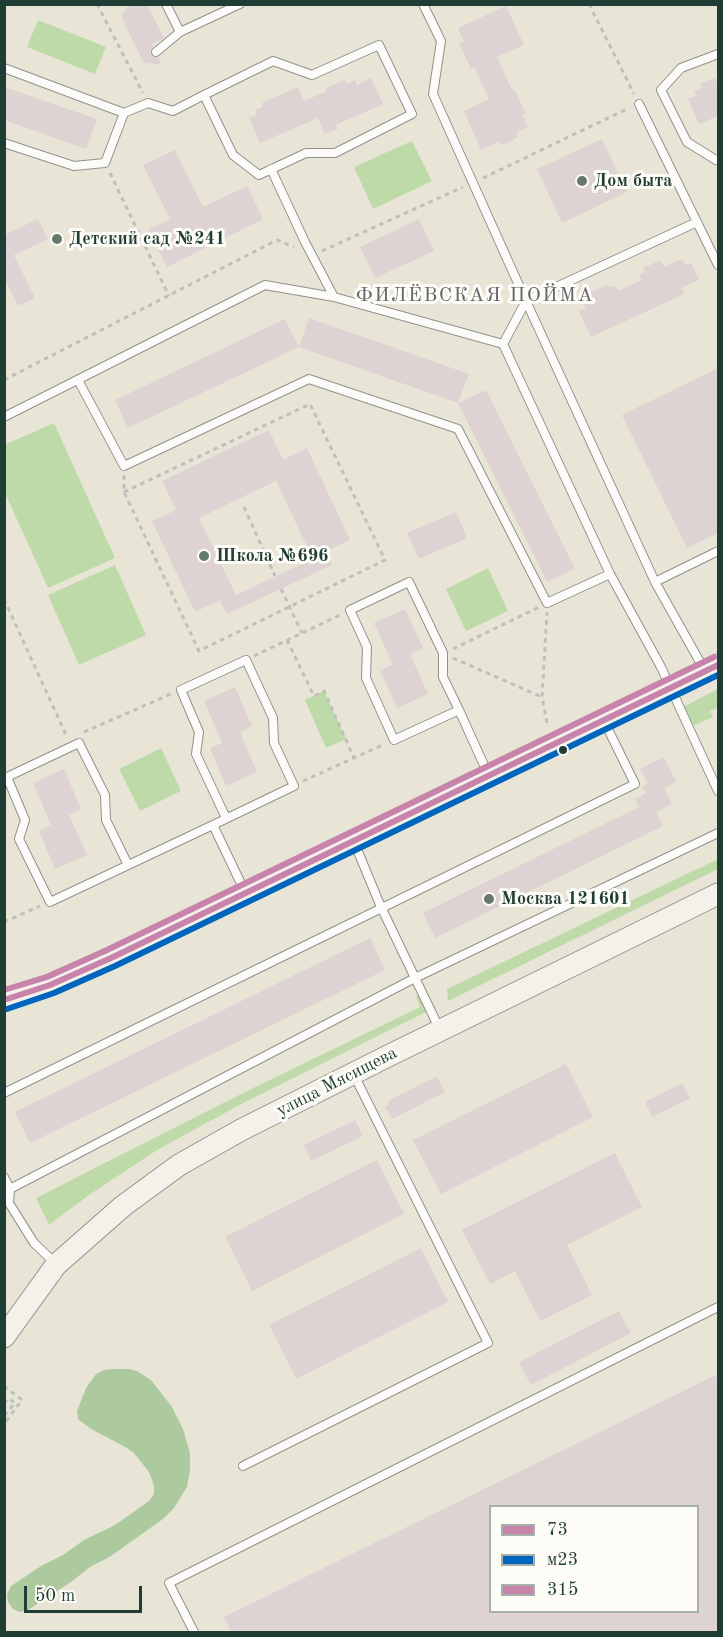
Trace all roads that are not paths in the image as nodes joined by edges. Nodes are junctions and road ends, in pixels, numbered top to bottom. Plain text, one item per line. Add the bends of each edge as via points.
1 (166, 4) edge
2 (240, 4) edge
3 (423, 4) edge
4 (180, 32) junction
5 (156, 52) dead end
6 (718, 54) edge
7 (4, 68) edge
8 (204, 95) junction
9 (639, 104) road end
10 (124, 113) junction
11 (4, 142) edge
12 (718, 161) edge
13 (271, 169) junction
14 (697, 222) junction
15 (718, 266) edge
16 (334, 297) junction
17 (526, 301) junction
18 (503, 344) junction
19 (78, 380) junction
20 (4, 417) edge
21 (718, 551) edge
22 (610, 574) junction
23 (655, 582) junction
24 (712, 668) edge
25 (671, 688) junction
26 (459, 710) junction
27 (604, 721) junction
28 (489, 776) junction
29 (718, 791) edge
30 (226, 818) junction
31 (213, 825) junction
32 (718, 833) edge
33 (353, 841) junction
34 (128, 865) junction
35 (245, 892) junction
36 (718, 894) edge
37 (381, 907) junction
38 (415, 978) junction
39 (4, 1000) edge
40 (441, 1030) junction
41 (354, 1073) junction
42 (4, 1093) edge
43 (4, 1177) edge
44 (7, 1190) edge
45 (56, 1265) junction
46 (718, 1307) edge
47 (4, 1337) edge
48 (243, 1466) dead end
49 (194, 1632) edge

1 - 4 lane
2 - 4 lane
3 - 17 lane via 441,41 433,94
4 - 5 lane
6 - 12 lane via 681,69 662,90 687,142
7 - 10 lane
8 - 10 lane via 173,111 148,103
8 - 13 lane via 233,155 259,175
8 - 13 lane via 273,61 312,75 379,45 412,114 335,153 306,153
9 - 14 lane
10 - 11 lane via 105,163 74,166
13 - 16 lane
14 - 15 lane
14 - 17 lane
16 - 18 lane
16 - 19 lane via 265,285
17 - 18 lane
17 - 23 lane
18 - 22 lane
19 - 20 lane
19 - 22 lane via 124,466 309,379 458,429 547,603
21 - 23 lane
22 - 25 lane
23 - 24 lane
24 - 25 street
25 - 27 street
25 - 29 lane
26 - 26 lane via 443,677 443,653 409,582 350,610 367,647 366,678 394,740
26 - 28 lane
27 - 28 street
27 - 37 lane via 635,784
28 - 33 street
30 - 30 lane via 196,754 199,732 181,690 246,660 273,718 274,743 294,786
30 - 31 lane
31 - 34 lane
31 - 35 lane
32 - 38 lane
33 - 35 street
33 - 37 lane
34 - 34 lane via 106,820 105,795 79,743 7,777 25,820 19,839 50,902
35 - 39 street via 111,958
36 - 40 street, улица Мясищева
37 - 38 lane
37 - 42 lane
38 - 40 lane
38 - 44 lane
40 - 41 street, улица Мясищева
41 - 45 street, улица Мясищева via 179,1165 123,1206
41 - 48 lane via 488,1343
43 - 44 lane
44 - 45 lane via 9,1203 34,1243
45 - 47 street, улица Мясищева
46 - 49 lane via 169,1583

